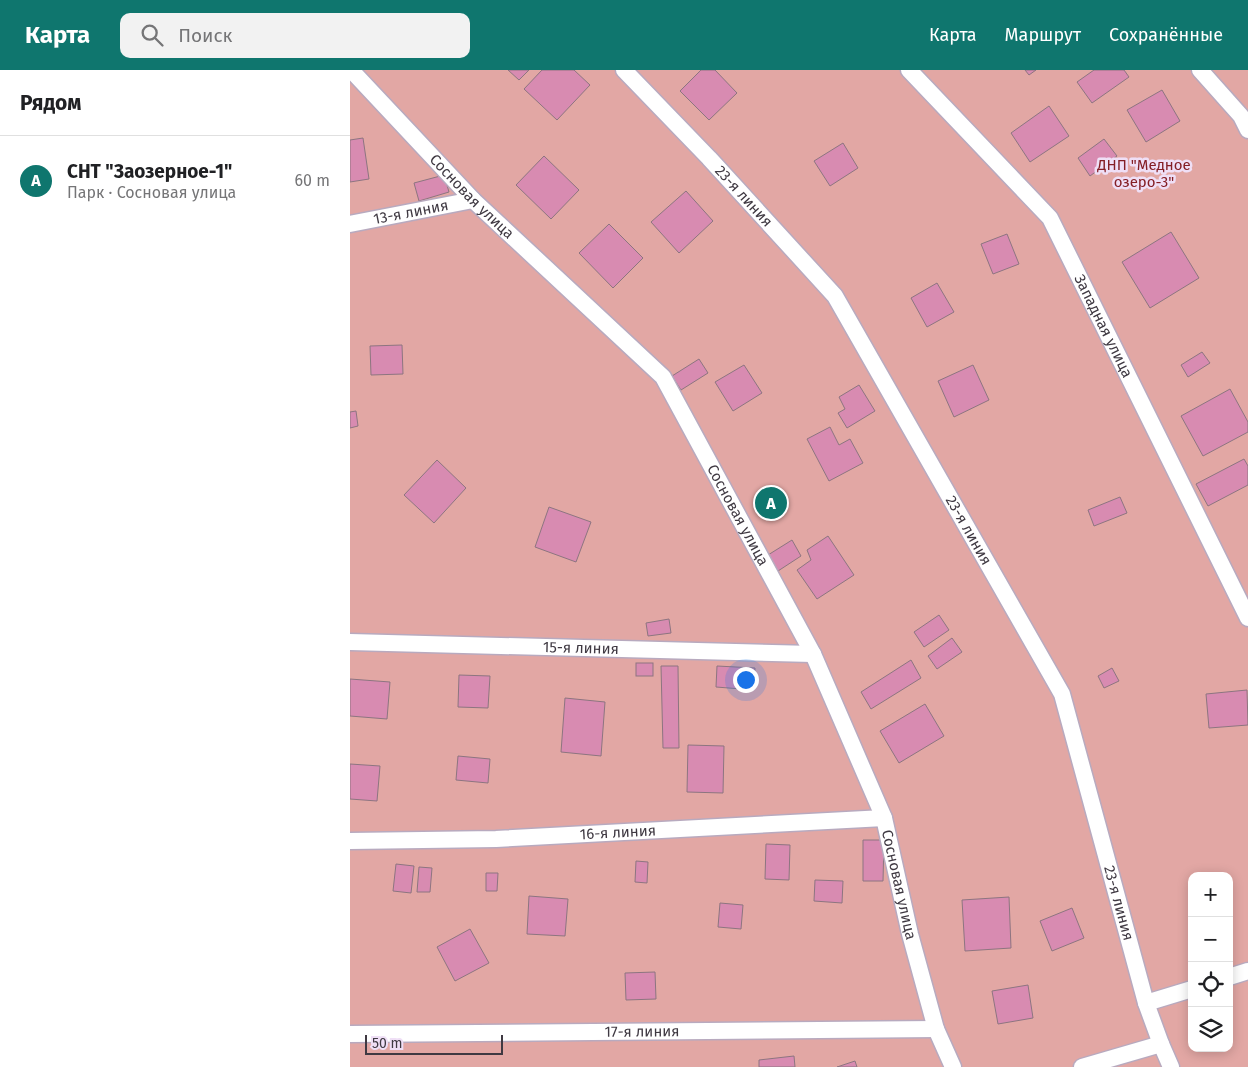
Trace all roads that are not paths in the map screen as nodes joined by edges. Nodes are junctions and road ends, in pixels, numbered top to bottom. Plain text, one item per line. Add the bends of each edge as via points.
1 (351, 70) edge
2 (624, 70) edge
3 (909, 70) edge
4 (1200, 70) edge
5 (1248, 130) edge
6 (473, 200) junction
7 (350, 224) edge
8 (1248, 618) edge
9 (350, 642) edge
10 (813, 654) junction
11 (884, 818) junction
12 (350, 841) edge
13 (1248, 971) edge
14 (1233, 976) edge
15 (1188, 990) edge
16 (1146, 1003) junction
17 (936, 1030) junction
18 (350, 1034) edge
19 (1161, 1044) junction
20 (953, 1067) edge
21 (1082, 1067) edge
22 (1171, 1067) edge

1 - 6 street, Сосновая улица
2 - 16 street, 23-я линия via 835,296 1062,694
3 - 8 street, Западная улица via 1050,218
4 - 5 street via 1241,116
6 - 7 street, 13-я линия
6 - 10 street, Сосновая улица via 663,376
9 - 10 street, 15-я линия
10 - 11 street, Сосновая улица
11 - 12 street, 16-я линия via 496,839
11 - 17 street, Сосновая улица
13 - 14 street
15 - 16 street
16 - 19 street, 23-я линия
17 - 18 street, 17-я линия
17 - 20 street, Сосновая улица
19 - 21 street
19 - 22 street, 23-я линия

